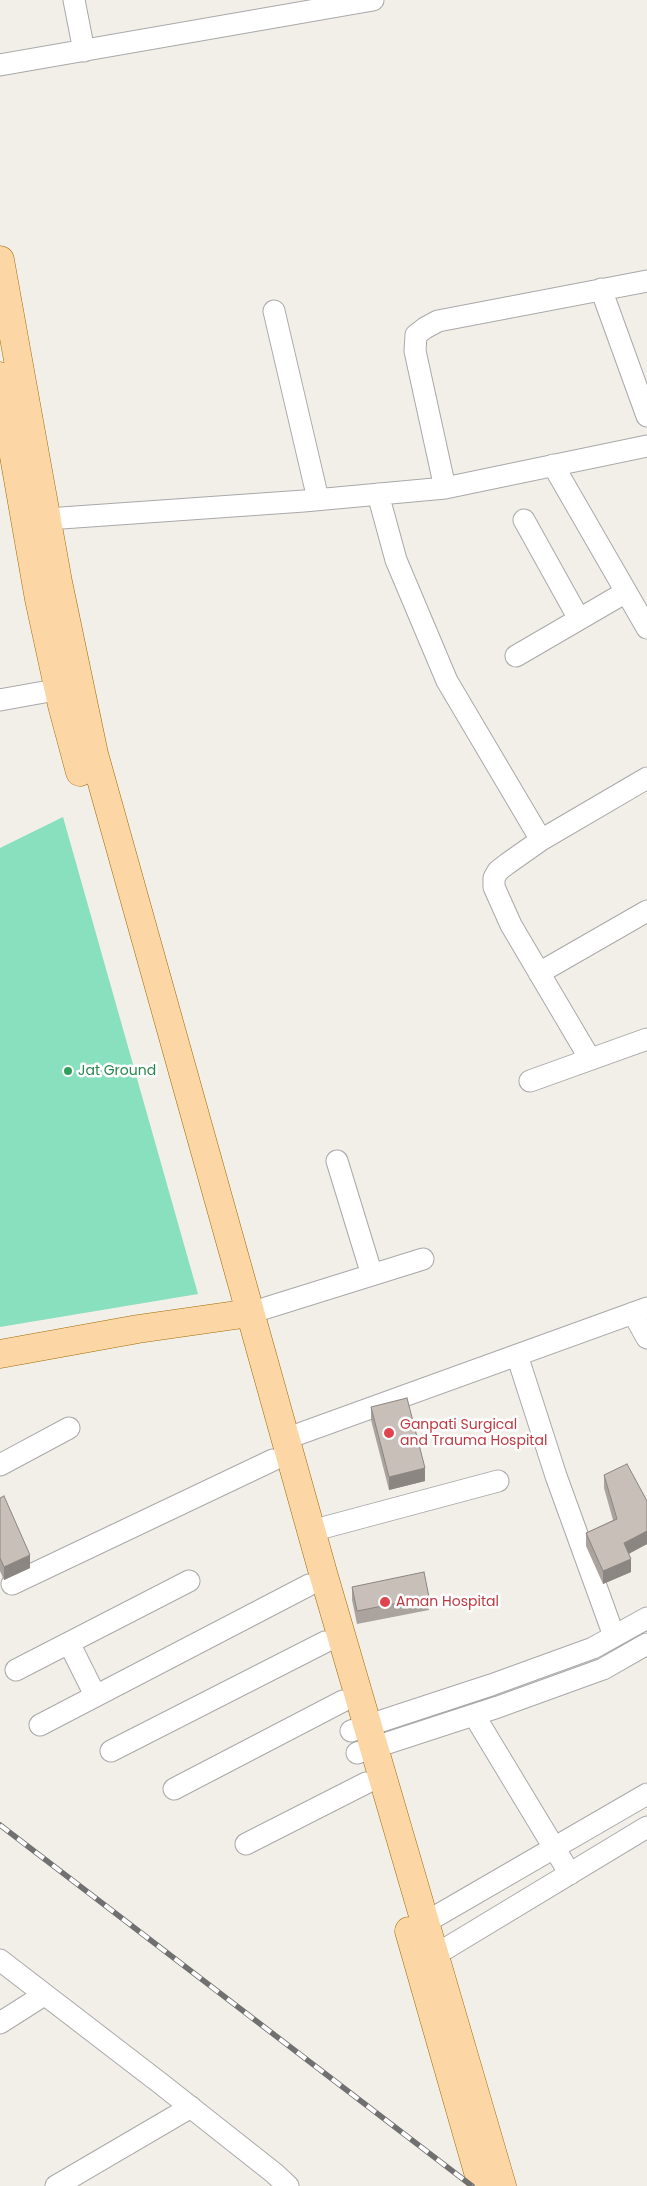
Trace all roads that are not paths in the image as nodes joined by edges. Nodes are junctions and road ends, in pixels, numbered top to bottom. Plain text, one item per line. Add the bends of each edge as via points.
1 (74, 0) edge
2 (373, 0) edge
3 (84, 51) junction
4 (0, 65) edge
5 (0, 260) edge
6 (647, 281) edge
7 (601, 289) junction
8 (274, 311) dead end
9 (0, 376) edge
10 (647, 416) edge
11 (6, 442) edge
12 (647, 446) edge
13 (553, 465) junction
14 (445, 488) junction
15 (378, 494) junction
16 (318, 500) junction
17 (36, 520) junction
18 (524, 520) dead end
19 (626, 592) junction
20 (578, 619) junction
21 (647, 628) edge
22 (516, 656) dead end
23 (69, 687) junction
24 (0, 700) edge
25 (647, 778) edge
26 (541, 840) junction
27 (647, 912) edge
28 (539, 973) junction
29 (647, 1039) edge
30 (590, 1059) junction
31 (530, 1081) dead end
32 (336, 1161) dead end
33 (423, 1259) dead end
34 (372, 1275) junction
35 (640, 1310) edge
36 (241, 1315) junction
37 (647, 1338) edge
38 (0, 1354) edge
39 (517, 1355) junction
40 (69, 1428) dead end
41 (279, 1450) junction
42 (0, 1465) edge
43 (498, 1481) dead end
44 (311, 1531) junction
45 (190, 1580) dead end
46 (12, 1584) dead end
47 (309, 1585) junction
48 (647, 1618) edge
49 (614, 1636) junction
50 (325, 1642) junction
51 (69, 1643) junction
52 (647, 1644) edge
53 (16, 1670) dead end
54 (95, 1696) junction
55 (343, 1701) junction
56 (474, 1714) junction
57 (40, 1725) dead end
58 (363, 1739) junction
59 (110, 1751) dead end
60 (366, 1783) junction
61 (174, 1789) dead end
62 (647, 1794) edge
63 (647, 1827) edge
64 (246, 1844) dead end
65 (554, 1848) junction
66 (570, 1874) junction
67 (417, 1927) junction
68 (0, 1960) edge
69 (427, 1960) junction
70 (44, 1995) junction
71 (0, 2023) edge
72 (191, 2107) junction
73 (56, 2186) edge
74 (288, 2186) edge
75 (482, 2186) edge
76 (502, 2186) edge

1 - 3 street
2 - 3 street
3 - 4 street
5 - 17 main road
6 - 7 street
7 - 10 street
7 - 14 street via 438,321 416,335 415,351
8 - 16 street
9 - 11 main road
11 - 17 main road
12 - 13 street
13 - 14 street
13 - 19 street
14 - 15 street
15 - 16 street
15 - 26 street via 396,560 447,681
16 - 17 street
17 - 23 main road
18 - 20 street
19 - 20 street
19 - 21 street
20 - 22 street
23 - 24 street
23 - 36 main road via 94,754 180,1099
25 - 26 street
26 - 28 street via 507,864 494,878 494,887 511,925
27 - 28 street
28 - 30 street
29 - 30 street
30 - 31 street
32 - 34 street
33 - 34 street
34 - 36 street
35 - 37 street
35 - 39 street
36 - 38 main road via 138,1329
36 - 41 main road
39 - 41 street
39 - 49 street via 556,1476
40 - 42 street
41 - 44 main road
41 - 46 street
41 - 47 main road
43 - 44 street
44 - 58 main road
45 - 51 street
47 - 50 main road
47 - 54 street
48 - 49 street
49 - 58 street
50 - 55 main road
50 - 59 street
51 - 53 street
51 - 54 street
52 - 56 street via 603,1669
54 - 57 street
55 - 58 main road
55 - 61 street
56 - 58 street
56 - 65 street
58 - 60 main road
58 - 67 main road
60 - 64 street
60 - 67 main road
62 - 65 street
63 - 66 street
65 - 66 street
65 - 67 street
66 - 69 street
67 - 69 main road
68 - 70 street
69 - 75 main road
69 - 76 main road
70 - 71 street
70 - 72 street
72 - 73 street
72 - 74 street

